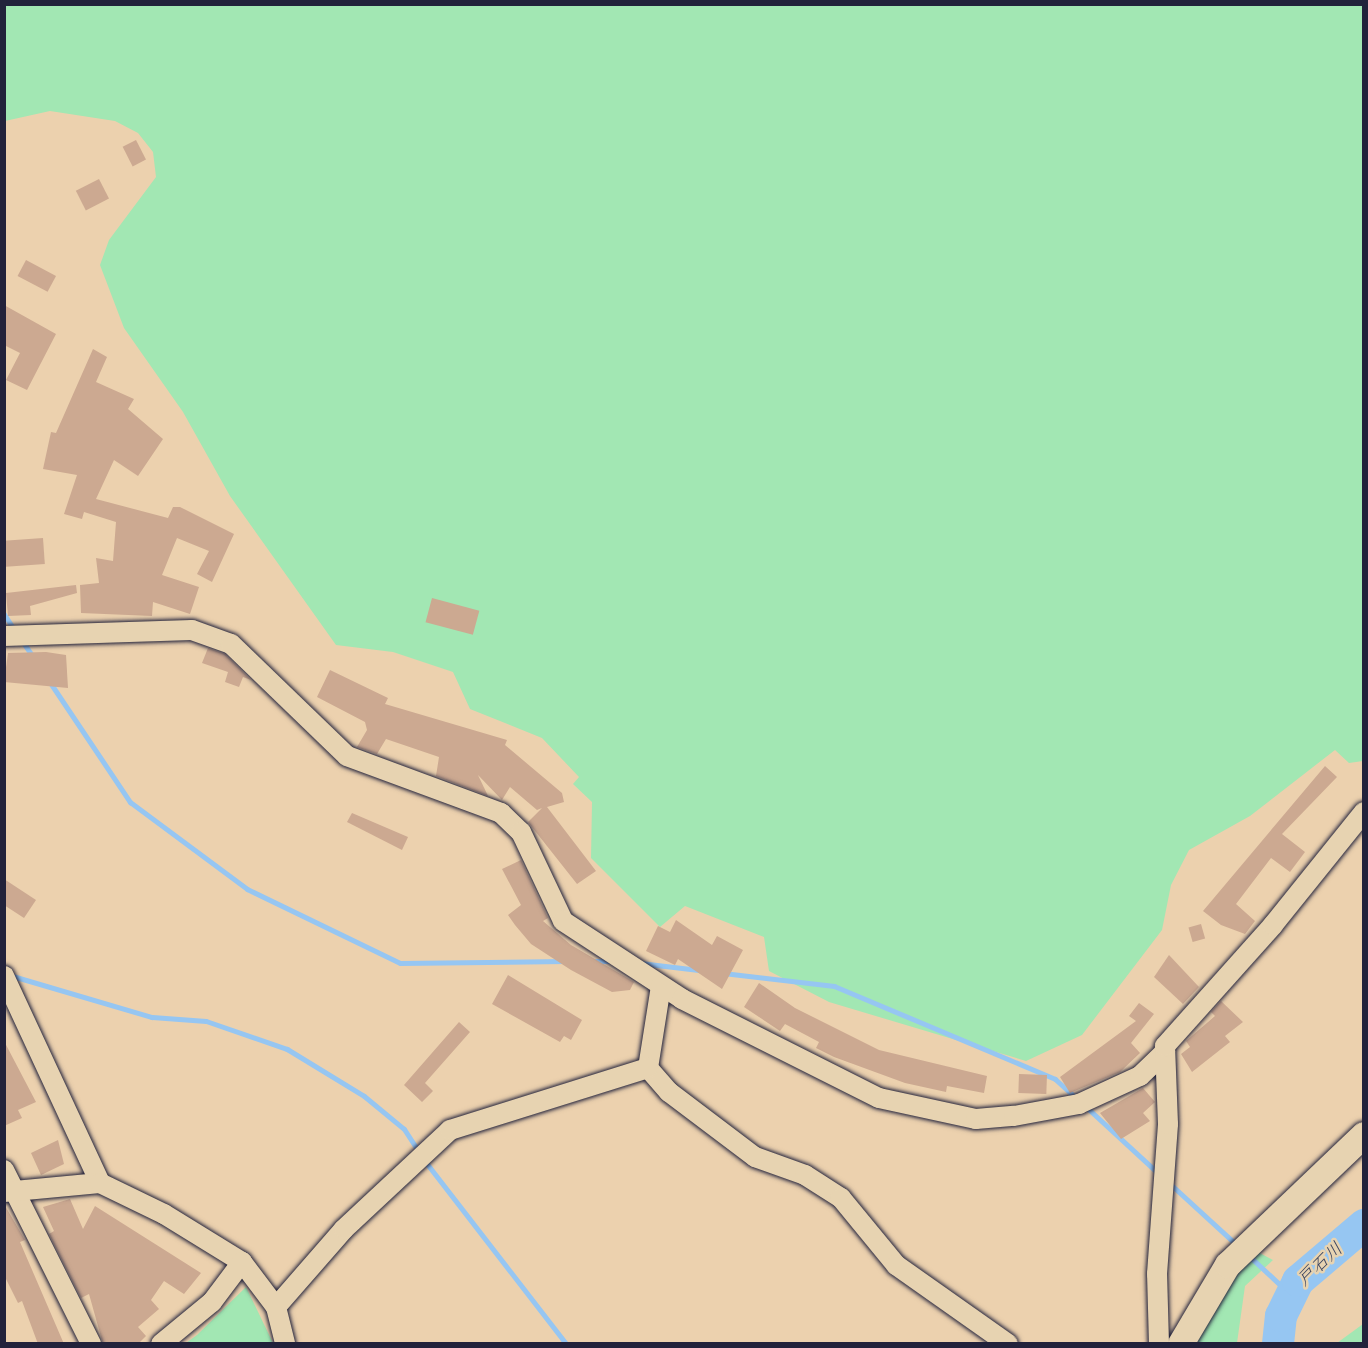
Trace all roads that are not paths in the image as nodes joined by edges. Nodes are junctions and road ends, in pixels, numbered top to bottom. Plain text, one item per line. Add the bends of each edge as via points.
1 (4, 636) edge
2 (1364, 812) edge
3 (4, 976) edge
4 (661, 986) junction
5 (1165, 1052) junction
6 (648, 1068) junction
7 (1364, 1136) edge
8 (4, 1170) edge
9 (100, 1183) junction
10 (9, 1191) edge
11 (242, 1262) junction
12 (276, 1307) junction
13 (91, 1344) edge
14 (161, 1344) edge
15 (285, 1344) edge
16 (1008, 1344) edge
17 (1159, 1344) edge
18 (1181, 1344) edge

1 - 4 street via 192,630 231,644 346,756 501,813 521,832 562,921
2 - 5 street via 1273,925 1165,1046
3 - 9 street
4 - 5 street via 879,1098 976,1119 1078,1104 1140,1076
4 - 6 street
5 - 17 street
6 - 12 street via 450,1130 344,1229
6 - 16 street via 669,1092 755,1156 805,1175 841,1198 896,1266
7 - 18 street via 1228,1265
8 - 10 street
9 - 10 street
9 - 11 street
10 - 13 street
11 - 12 street
11 - 14 street via 212,1302
12 - 15 street

